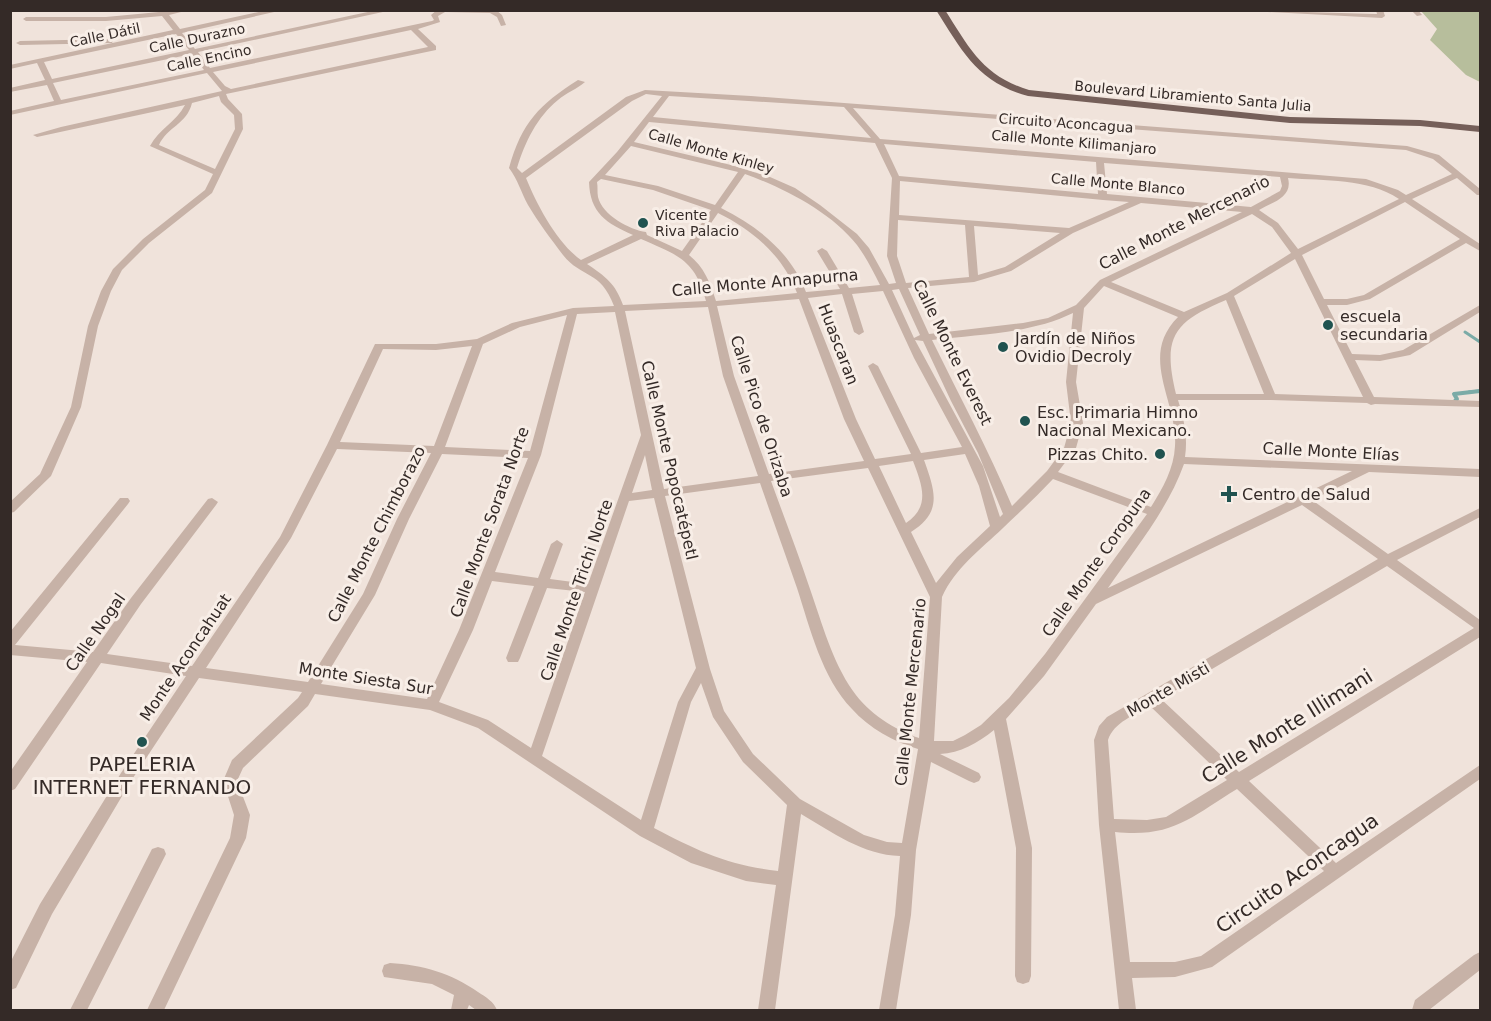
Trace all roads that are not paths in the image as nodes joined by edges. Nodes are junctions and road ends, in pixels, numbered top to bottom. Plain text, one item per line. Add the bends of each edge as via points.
1 (186, 10) edge
2 (280, 10) edge
3 (389, 10) edge
4 (445, 10) edge
5 (940, 10) edge
6 (952, 10) edge
7 (1234, 10) edge
8 (163, 13) edge
9 (1381, 13) edge
10 (26, 19) dead end
11 (959, 20) dead end
12 (503, 25) dead end
13 (413, 28) junction
14 (179, 32) junction
15 (125, 42) junction
16 (20, 43) dead end
17 (978, 49) dead end
18 (194, 51) junction
19 (39, 61) junction
20 (10, 67) edge
21 (208, 72) junction
22 (49, 81) junction
23 (581, 82) dead end
24 (10, 90) edge
25 (226, 92) junction
26 (667, 94) junction
27 (58, 102) junction
28 (189, 104) junction
29 (848, 107) junction
30 (10, 113) edge
31 (647, 119) junction
32 (1480, 123) edge
33 (1480, 129) edge
34 (37, 135) dead end
35 (878, 141) junction
36 (628, 143) junction
37 (1100, 159) junction
38 (742, 172) junction
39 (218, 173) junction
40 (1283, 174) junction
41 (1457, 175) junction
42 (599, 176) junction
43 (521, 177) junction
44 (896, 178) junction
45 (1480, 193) edge
46 (1103, 196) junction
47 (1405, 199) junction
48 (1140, 200) junction
49 (717, 207) junction
50 (1253, 210) junction
51 (894, 217) junction
52 (969, 225) junction
53 (1070, 231) junction
54 (643, 234) junction
55 (1466, 239) junction
56 (1480, 248) edge
57 (822, 251) dead end
58 (685, 254) junction
59 (1297, 254) junction
60 (580, 264) junction
61 (974, 279) junction
62 (1103, 282) junction
63 (902, 286) junction
64 (887, 287) junction
65 (846, 291) junction
66 (1229, 295) junction
67 (803, 296) junction
68 (1322, 302) junction
69 (711, 304) junction
70 (619, 307) junction
71 (1079, 307) junction
72 (1480, 308) edge
73 (573, 311) junction
74 (1185, 316) junction
75 (859, 332) dead end
76 (926, 337) junction
77 (908, 339) junction
78 (478, 342) junction
79 (379, 346) joint
80 (1349, 357) junction
81 (873, 366) dead end
82 (1171, 397) junction
83 (1271, 397) junction
84 (1371, 402) junction
85 (1480, 404) edge
86 (646, 434) junction
87 (333, 445) junction
88 (968, 450) junction
89 (438, 451) junction
90 (535, 455) junction
91 (918, 458) junction
92 (1180, 460) junction
93 (870, 465) junction
94 (1366, 469) junction
95 (1480, 473) edge
96 (1051, 474) junction
97 (765, 480) junction
98 (660, 494) junction
99 (625, 498) junction
100 (1304, 500) junction
101 (124, 501) dead end
102 (212, 502) dead end
103 (10, 509) edge
104 (1154, 512) junction
105 (1480, 512) edge
106 (1009, 514) junction
107 (996, 526) junction
108 (903, 531) junction
109 (557, 544) dead end
110 (1387, 560) junction
111 (488, 576) junction
112 (540, 583) junction
113 (594, 589) junction
114 (936, 597) junction
115 (1093, 601) junction
116 (1480, 626) edge
117 (1480, 631) edge
118 (10, 642) edge
119 (10, 650) edge
120 (98, 658) junction
121 (513, 658) dead end
122 (703, 669) junction
123 (195, 671) junction
124 (313, 688) junction
125 (1152, 699) junction
126 (431, 705) junction
127 (998, 716) junction
128 (925, 750) junction
129 (535, 756) junction
130 (1478, 776) edge
131 (974, 777) dead end
132 (1238, 782) junction
133 (10, 785) edge
134 (795, 803) junction
135 (1107, 825) junction
136 (645, 831) junction
137 (908, 850) junction
138 (158, 854) dead end
139 (1335, 872) junction
140 (783, 879) junction
141 (1480, 960) edge
142 (1123, 970) junction
143 (390, 971) dead end
144 (1023, 976) dead end
145 (10, 982) edge
146 (463, 990) junction
147 (78, 1011) edge
148 (155, 1011) edge
149 (459, 1011) edge
150 (489, 1011) edge
151 (766, 1011) edge
152 (888, 1011) edge
153 (1127, 1011) edge
154 (1420, 1011) edge

1 - 8 street
2 - 14 street, Calle Dátil
3 - 18 street, Calle Durazno
4 - 12 street via 492,11 500,15
4 - 13 street, Calle Encino via 434,15 437,22
5 - 33 main road, Boulevard Libramiento Santa Julia via 980,70 994,82 1028,93 1290,120 1420,123
6 - 11 main road
7 - 9 street
8 - 10 street via 130,19
8 - 14 street
13 - 21 street, Calle Encino
13 - 25 street via 433,48
14 - 15 street, Calle Dátil
14 - 18 street
15 - 16 street
15 - 19 street, Calle Dátil
17 - 32 main road, Boulevard Libramiento Santa Julia via 998,75 1035,89 1256,112
18 - 21 street
18 - 22 street, Calle Durazno
19 - 20 street, Calle Dátil
19 - 22 street
21 - 25 street
21 - 27 street, Calle Encino
22 - 24 street, Calle Durazno
22 - 27 street
23 - 43 street, Calle Monte Popocatépetl via 539,114 513,168
25 - 28 street
25 - 39 street via 224,100 238,114 239,129
26 - 29 street, Circuito Aconcagua
26 - 31 street
26 - 43 street via 636,94
27 - 30 street, Calle Encino
28 - 34 street
28 - 39 street via 182,118 159,136 154,146
29 - 35 street, Calle Monte Everest
29 - 41 street, Circuito Aconcagua via 1407,148 1436,157
31 - 35 street, Calle Monte Kilimanjaro
31 - 36 street
35 - 37 street, Calle Monte Kilimanjaro
35 - 44 street, Calle Monte Everest
36 - 38 street, Calle Monte Kinley
36 - 42 street
37 - 40 street, Calle Monte Kilimanjaro
37 - 46 street
38 - 49 street
38 - 64 street, Calle Monte Kinley via 787,187 850,232
39 - 103 street via 209,191 146,241 118,269 93,326 76,407 45,476
40 - 47 street, Calle Monte Kilimanjaro via 1366,182
40 - 50 street, Calle Monte Mercenario via 1284,192
41 - 45 street, Circuito Aconcagua
41 - 47 street, Calle Monte Coropuna
42 - 49 street, Huascaran
42 - 54 street, Calle Pico de Orizaba via 592,191 601,213 618,225
43 - 60 street, Calle Monte Popocatépetl via 533,205 568,255
44 - 46 street, Calle Monte Blanco
44 - 51 street, Calle Monte Everest
46 - 48 street, Calle Monte Blanco
47 - 55 street, Calle Monte Kilimanjaro
47 - 59 street, Calle Monte Coropuna
48 - 50 street, Calle Monte Blanco
48 - 53 street, Calle Monte Annapurna
49 - 58 street
49 - 67 street, Huascaran via 778,251
50 - 59 street via 1275,225
50 - 62 street, Calle Monte Mercenario
51 - 52 street
51 - 63 street, Calle Monte Everest via 892,256
52 - 53 street
52 - 61 street
53 - 61 street, Calle Monte Annapurna via 1008,269
54 - 58 street, Calle Pico de Orizaba
54 - 60 street
55 - 56 street, Calle Monte Kilimanjaro
55 - 68 street via 1367,297
57 - 65 street
58 - 69 street, Calle Pico de Orizaba via 703,272
59 - 66 street, Calle Monte Coropuna
59 - 68 street
60 - 70 street, Calle Monte Popocatépetl via 604,280
61 - 63 street, Calle Monte Annapurna
62 - 71 street, Calle Monte Mercenario
62 - 74 street
63 - 64 street, Calle Monte Annapurna
63 - 76 street, Calle Monte Everest
64 - 65 street, Calle Monte Annapurna
64 - 77 street, Calle Monte Everest
65 - 67 street, Calle Monte Annapurna
65 - 75 street
66 - 74 street, Calle Monte Coropuna
66 - 83 street
67 - 69 street, Calle Monte Annapurna
67 - 93 street, Huascaran
68 - 80 street
69 - 70 street, Calle Monte Annapurna
69 - 97 street, Calle Pico de Orizaba via 727,370
70 - 73 street, Calle Monte Annapurna
70 - 86 street, Calle Monte Popocatépetl
71 - 76 street via 1051,320 1023,326
71 - 96 street, Calle Monte Mercenario via 1071,382 1076,429 1070,448
72 - 80 street via 1406,353 1380,358
73 - 78 street, Calle Monte Annapurna via 516,325
73 - 90 street, Calle Monte Sorata Norte
74 - 82 street, Calle Monte Coropuna via 1168,339 1166,366
76 - 77 street
76 - 106 street, Calle Monte Everest via 984,453
77 - 88 street, Calle Monte Everest
78 - 79 street, Calle Monte Annapurna via 436,348
78 - 89 street, Calle Monte Chimborazo
79 - 87 street, Monte Aconcahuat
80 - 84 street
81 - 91 street
82 - 83 street
82 - 92 street, Calle Monte Coropuna via 1182,446
83 - 84 street
84 - 85 street
86 - 98 street, Calle Monte Popocatépetl
86 - 99 street, Calle Monte Trichi Norte
87 - 89 street
87 - 123 street, Monte Aconcahuat via 285,538
88 - 91 street
88 - 107 street, Calle Monte Everest via 990,497
89 - 90 street
89 - 124 street, Calle Monte Chimborazo via 369,595
90 - 111 street, Calle Monte Sorata Norte
91 - 93 street
91 - 108 street via 930,491 928,507 922,518
92 - 94 street, Calle Monte Elías
92 - 104 street, Calle Monte Coropuna
93 - 97 street
93 - 108 street, Huascaran
94 - 95 street, Calle Monte Elías
94 - 100 street
96 - 104 street
96 - 106 street, Calle Monte Mercenario
97 - 98 street
97 - 128 street, Calle Pico de Orizaba via 812,615 850,698 881,724
98 - 99 street
98 - 122 street, Calle Monte Popocatépetl
99 - 113 street, Calle Monte Trichi Norte
100 - 110 street
100 - 115 street
101 - 118 street
102 - 120 street, Calle Nogal
104 - 115 street, Calle Monte Coropuna
105 - 110 street, Monte Misti
106 - 107 street, Calle Monte Mercenario
107 - 114 street, Calle Monte Mercenario via 961,560
108 - 114 street, Huascaran
109 - 112 street
110 - 116 street
110 - 125 street, Monte Misti
111 - 112 street
111 - 126 street, Calle Monte Sorata Norte
112 - 113 street
112 - 121 street
113 - 129 street, Calle Monte Trichi Norte
114 - 128 street, Calle Monte Mercenario
115 - 127 street, Calle Monte Coropuna via 1030,685
117 - 132 street, Calle Monte Illimani
119 - 120 street, Monte Siesta Sur
120 - 123 street, Monte Siesta Sur
120 - 133 street, Calle Nogal
122 - 134 street, Calle Monte Popocatépetl via 718,713 732,736 748,758
122 - 136 street via 684,699
123 - 124 street, Monte Siesta Sur
123 - 145 street, Monte Aconcahuat via 46,909
124 - 126 street, Monte Siesta Sur
124 - 148 street, Calle Monte Chimborazo via 237,764 230,781 242,815 238,838
125 - 132 street
125 - 135 street, Monte Misti via 1104,730 1101,740
126 - 129 street, Monte Siesta Sur via 483,724
127 - 128 street, Calle Monte Coropuna via 960,744
127 - 144 street via 1024,848
128 - 131 street
128 - 137 street, Calle Monte Mercenario
129 - 136 street, Monte Siesta Sur
130 - 139 street, Circuito Aconcagua
132 - 135 street, Calle Monte Illimani via 1158,827
132 - 139 street
134 - 137 street, Calle Monte Popocatépetl via 859,840 887,849
134 - 140 street
135 - 142 street, Monte Misti
136 - 140 street, Monte Siesta Sur via 720,867
137 - 152 street, Calle Monte Mercenario via 903,915
138 - 147 street
139 - 142 street, Circuito Aconcagua via 1206,962 1171,971
140 - 151 street
141 - 154 street via 1421,1006
142 - 153 street, Monte Misti
143 - 146 street via 432,975
146 - 149 street
146 - 150 street

